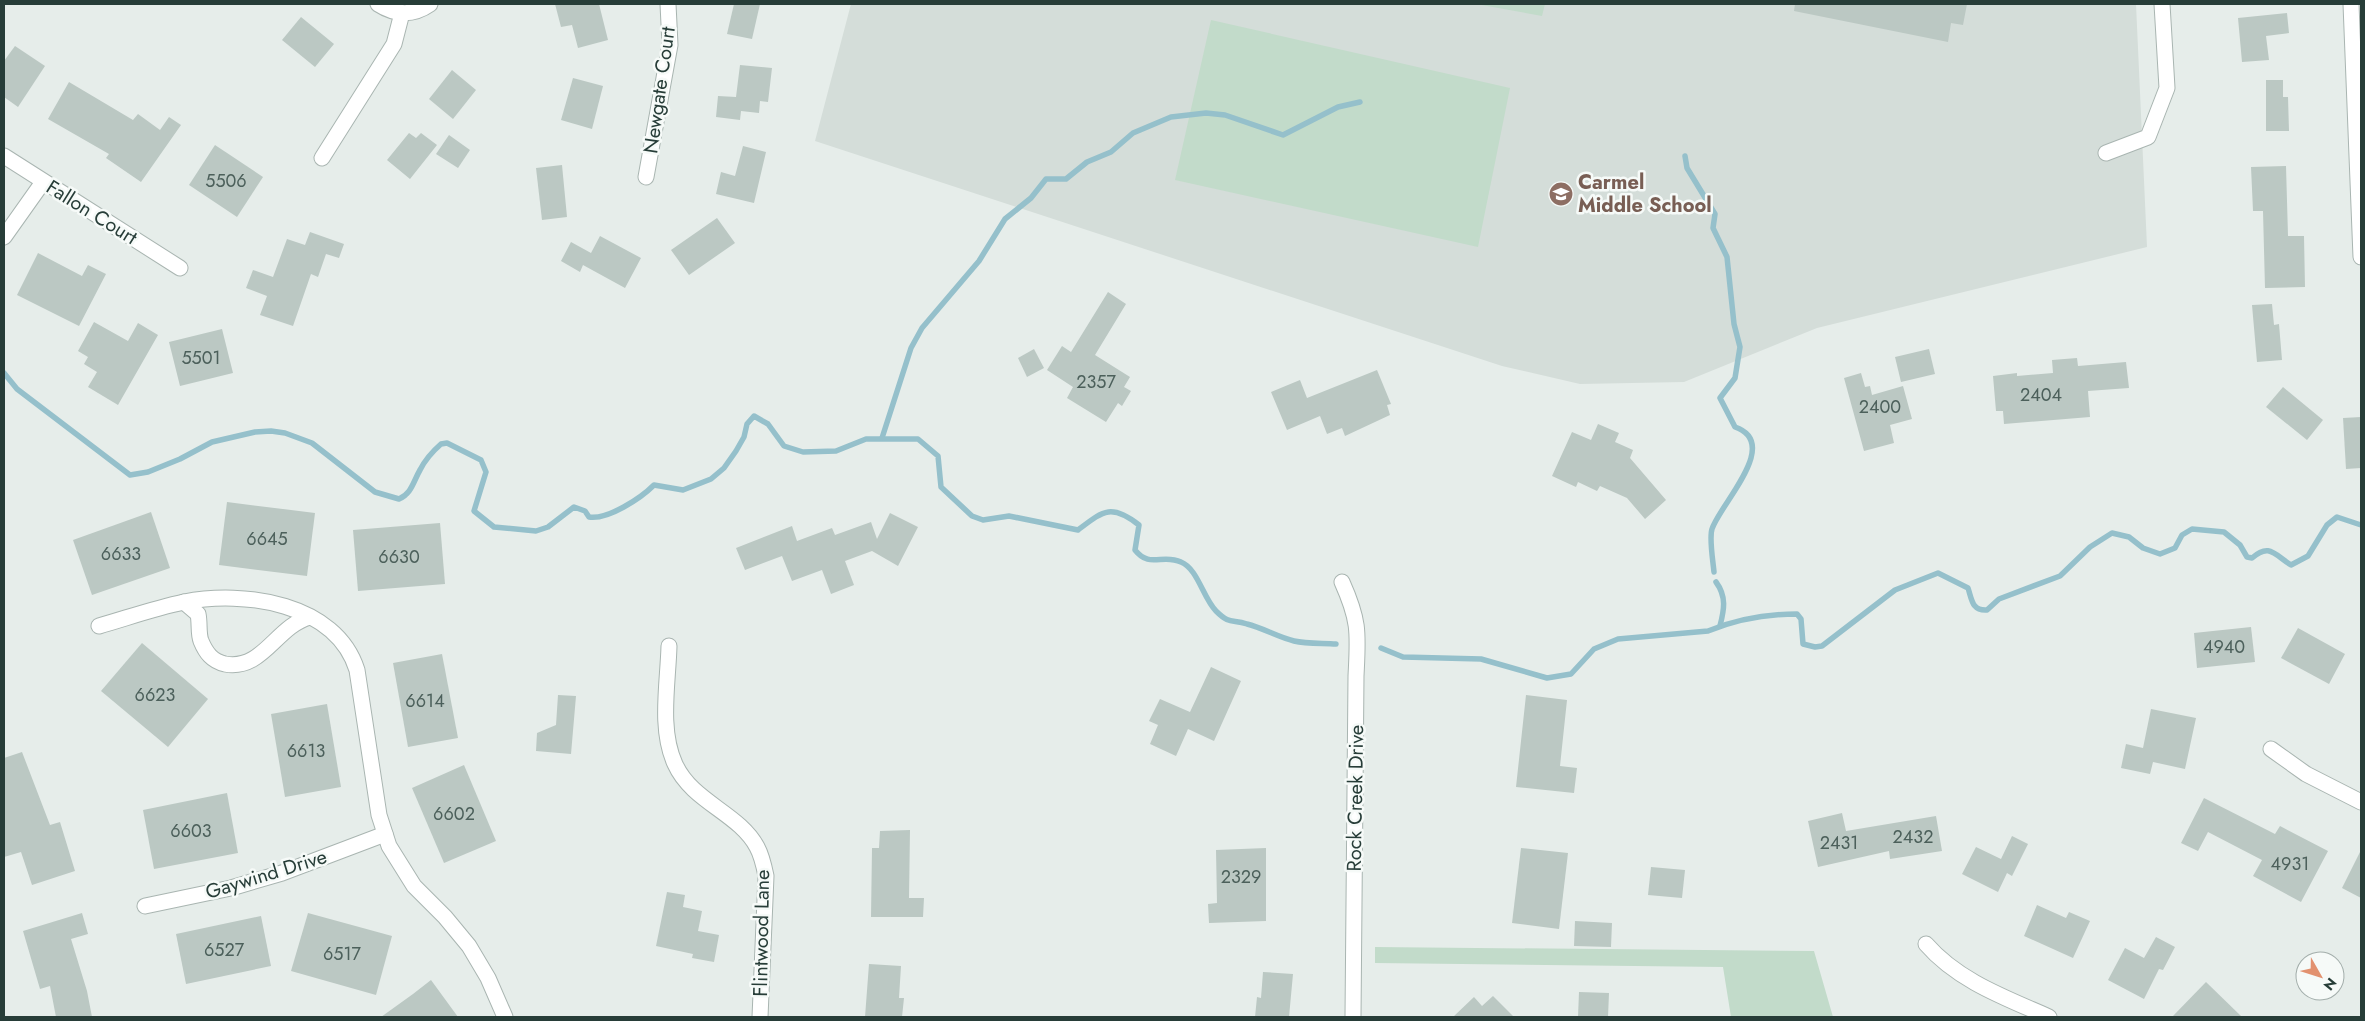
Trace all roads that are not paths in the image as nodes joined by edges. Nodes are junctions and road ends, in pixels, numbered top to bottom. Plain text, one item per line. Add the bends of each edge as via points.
1 (378, 4) edge
2 (430, 4) edge
3 (668, 4) edge
4 (2162, 4) edge
5 (2351, 4) edge
6 (402, 13) junction
7 (2106, 153) dead end
8 (4, 156) edge
9 (322, 158) dead end
10 (646, 177) dead end
11 (43, 182) junction
12 (4, 238) edge
13 (2361, 256) edge
14 (180, 268) dead end
15 (1342, 582) dead end
16 (184, 602) junction
17 (310, 617) junction
18 (99, 626) dead end
19 (669, 646) dead end
20 (2271, 750) dead end
21 (2361, 802) edge
22 (385, 834) junction
23 (145, 906) dead end
24 (1926, 944) dead end
25 (505, 1017) edge
26 (760, 1017) edge
27 (1353, 1017) edge
28 (2049, 1017) edge

1 - 6 street
2 - 6 street via 413,13
3 - 10 street, Newgate Court via 670,45
4 - 7 street via 2167,88 2158,113 2148,137
5 - 13 street
6 - 9 street via 394,44
8 - 11 street, Fallon Court
11 - 12 street
11 - 14 street, Fallon Court
15 - 27 street, Rock Creek Drive via 1358,629
16 - 17 street via 246,600 286,606
16 - 17 street via 198,614 200,638 206,652 219,662 237,666 251,661 288,628
16 - 18 street
17 - 22 street via 334,631 353,658 379,815
19 - 26 street, Flintwood Lane via 667,739 674,764 694,792 752,838 762,856 766,876
20 - 21 street via 2306,774
22 - 23 street, Gaywind Drive via 282,873
22 - 25 street via 396,860 414,886 468,946 488,978
24 - 28 street via 1940,960 1964,977

